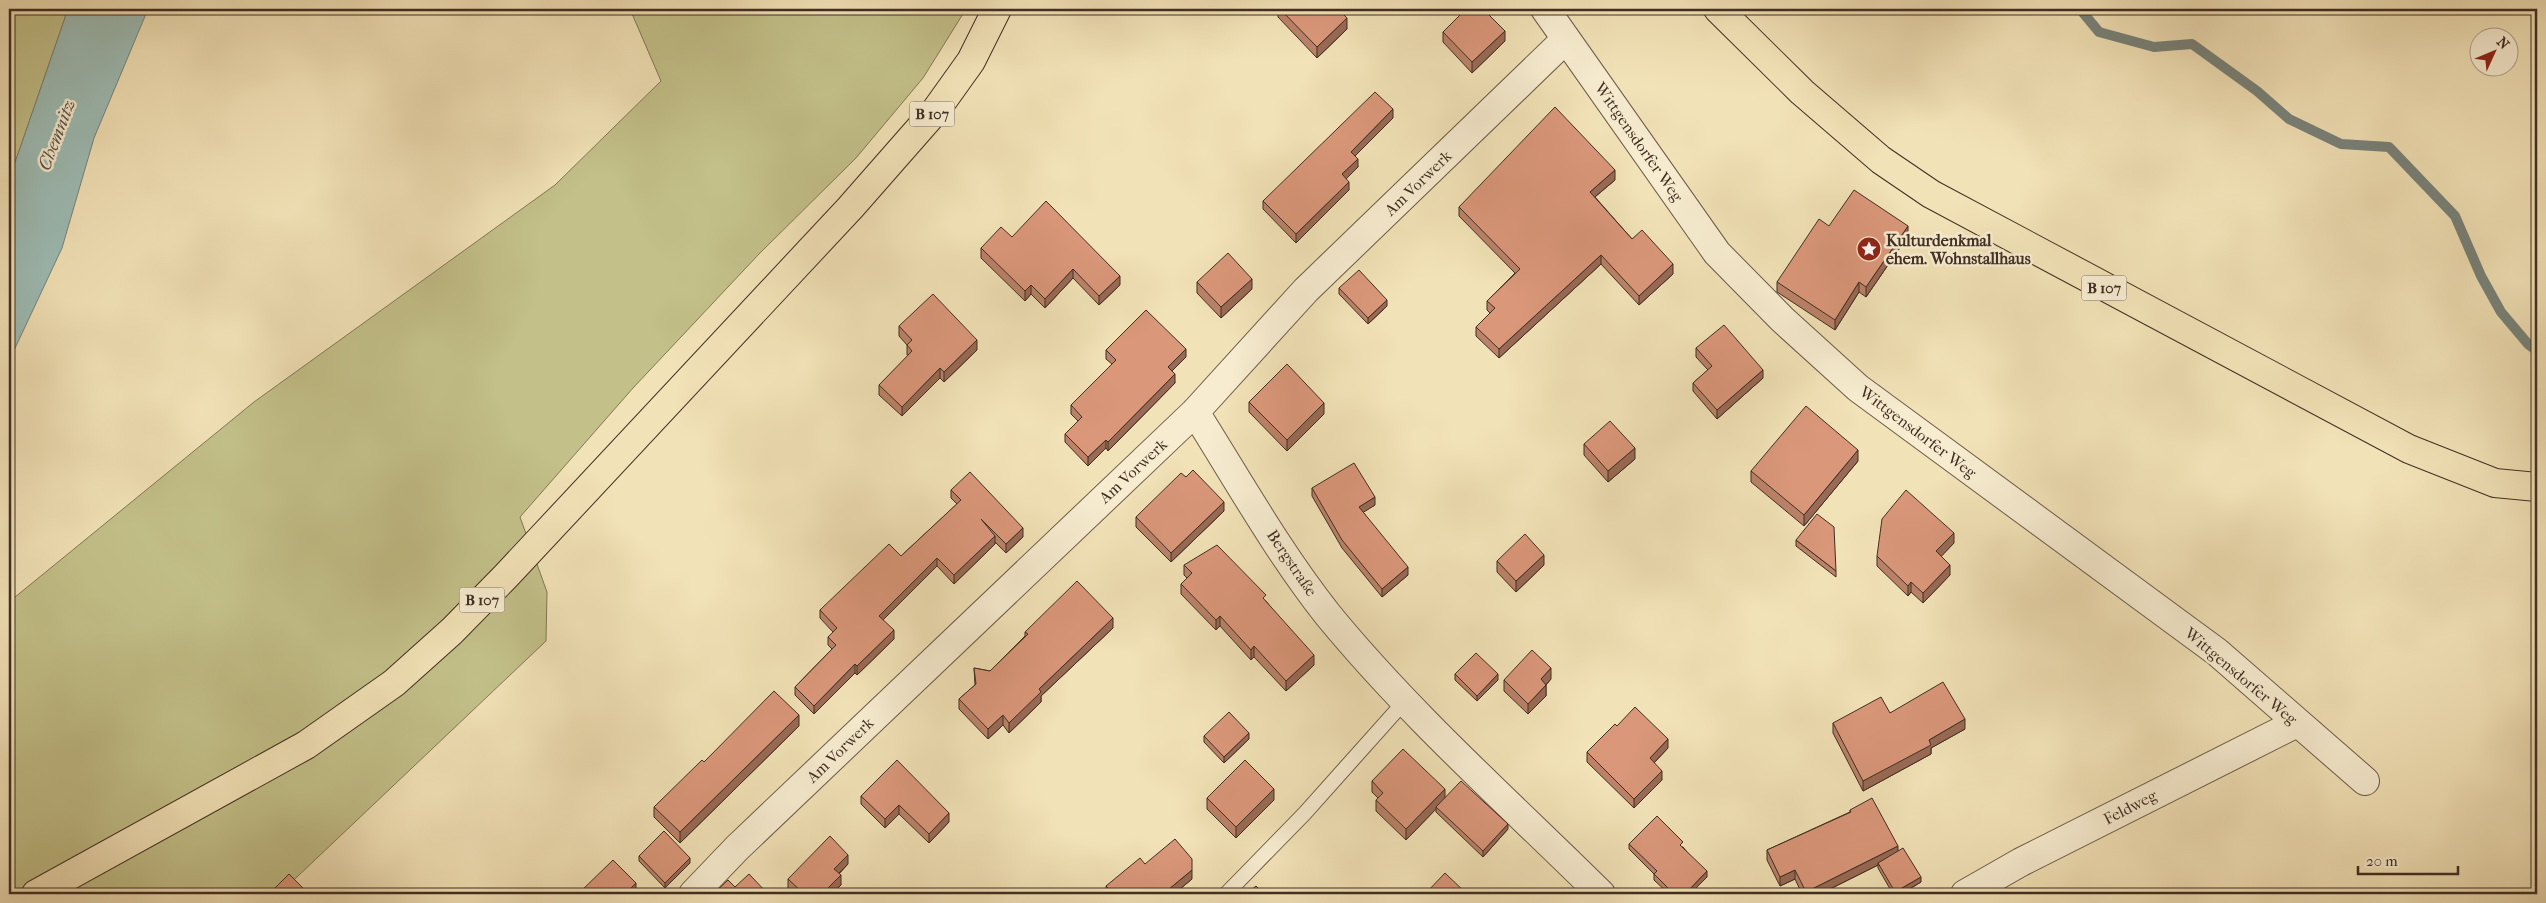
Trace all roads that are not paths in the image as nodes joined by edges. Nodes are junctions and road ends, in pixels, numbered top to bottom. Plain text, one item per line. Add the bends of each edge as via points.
1 (997, 9) edge
2 (1545, 9) edge
3 (1718, 9) edge
4 (1566, 39) junction
5 (1195, 412) junction
6 (2537, 487) edge
7 (1405, 701) junction
8 (2297, 723) junction
9 (2365, 781) dead end
10 (36, 894) edge
11 (693, 894) edge
12 (1226, 894) edge
13 (1601, 894) edge
14 (1965, 894) edge

1 - 10 main road, B 107 via 971,61 941,103 850,208 506,576 444,637 394,683 306,746
2 - 4 street, Wittgensdorfer Weg
3 - 6 main road, B 107 via 1809,98 1881,160 1931,194 2409,449 2495,483
4 - 5 street, Am Vorwerk via 1306,290
4 - 8 street, Wittgensdorfer Weg via 1717,253 1782,319 1858,388 2216,652
5 - 7 street, Bergstraße via 1277,543 1327,613
5 - 11 street, Am Vorwerk via 737,848
7 - 12 lane via 1305,813
7 - 13 street, Bergstraße
8 - 9 street, Wittgensdorfer Weg
8 - 14 street, Feldweg via 2021,862

